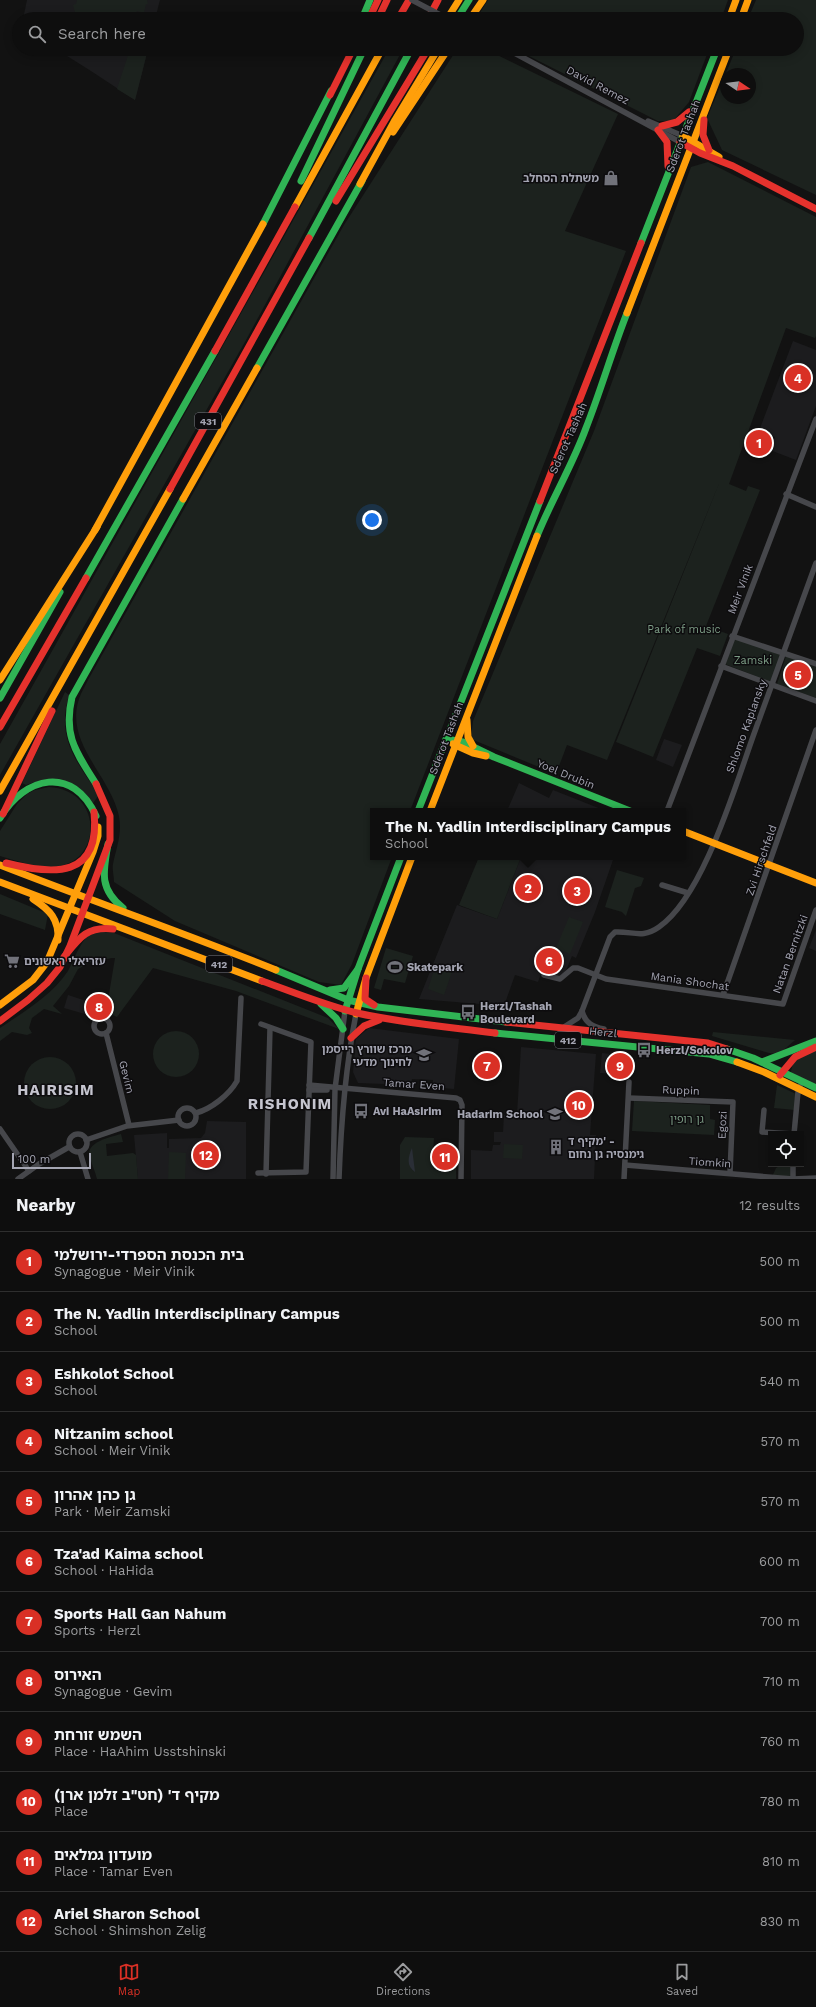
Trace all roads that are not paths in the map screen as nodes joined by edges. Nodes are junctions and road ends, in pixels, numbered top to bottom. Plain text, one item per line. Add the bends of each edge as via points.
1 (370, 0) edge
2 (378, 0) edge
3 (386, 0) edge
4 (410, 0) edge
5 (438, 0) edge
6 (459, 0) edge
7 (469, 0) edge
8 (483, 0) edge
9 (736, 0) edge
10 (748, 0) edge
11 (365, 12) edge
12 (372, 12) edge
13 (381, 12) edge
14 (402, 12) edge
15 (432, 12) edge
16 (434, 12) edge
17 (452, 12) edge
18 (461, 12) edge
19 (475, 12) edge
20 (731, 12) edge
21 (744, 12) edge
22 (346, 56) edge
23 (350, 56) edge
24 (361, 56) edge
25 (378, 56) edge
26 (407, 56) edge
27 (424, 56) edge
28 (434, 56) edge
29 (443, 56) edge
30 (520, 56) edge
31 (714, 56) edge
32 (726, 56) edge
33 (330, 95) junction
34 (695, 104) junction
35 (707, 106) junction
36 (660, 128) junction
37 (681, 139) junction
38 (692, 145) junction
39 (710, 151) junction
40 (700, 153) junction
41 (733, 166) junction
42 (682, 169) junction
43 (668, 172) junction
44 (360, 184) junction
45 (816, 209) edge
46 (253, 281) junction
47 (257, 334) junction
48 (816, 419) edge
49 (813, 433) edge
50 (786, 494) junction
51 (816, 507) edge
52 (96, 527) junction
53 (816, 563) edge
54 (732, 636) junction
55 (83, 645) junction
56 (783, 653) junction
57 (816, 664) edge
58 (721, 666) junction
59 (0, 680) edge
60 (772, 685) junction
61 (0, 698) edge
62 (816, 701) edge
63 (467, 715) junction
64 (0, 727) edge
65 (816, 730) edge
66 (446, 739) junction
67 (456, 743) junction
68 (473, 749) junction
69 (446, 768) junction
70 (0, 791) edge
71 (419, 808) edge
72 (431, 808) edge
73 (622, 808) edge
74 (668, 808) edge
75 (94, 812) junction
76 (1, 816) edge
77 (686, 832) edge
78 (715, 842) junction
79 (108, 844) junction
80 (400, 860) edge
81 (411, 860) edge
82 (0, 861) edge
83 (0, 865) edge
84 (770, 865) junction
85 (0, 882) edge
86 (816, 883) edge
87 (662, 885) dead end
88 (14, 887) junction
89 (688, 893) junction
90 (76, 894) junction
91 (87, 899) junction
92 (70, 910) junction
93 (816, 910) edge
94 (82, 914) junction
95 (143, 919) junction
96 (150, 939) junction
97 (58, 940) junction
98 (64, 957) junction
99 (358, 969) junction
100 (544, 975) dead end
101 (596, 976) junction
102 (366, 978) junction
103 (327, 990) junction
104 (723, 995) junction
105 (241, 998) dead end
106 (348, 1000) junction
107 (319, 1002) junction
108 (358, 1002) junction
109 (783, 1004) joint
110 (0, 1005) edge
111 (378, 1007) junction
112 (345, 1011) junction
113 (582, 1011) junction
114 (356, 1014) junction
115 (384, 1019) junction
116 (0, 1021) edge
117 (261, 1024) dead end
118 (564, 1027) junction
119 (270, 1028) junction
120 (343, 1029) junction
121 (614, 1032) junction
122 (106, 1033) dead end
123 (351, 1038) junction
124 (816, 1041) edge
125 (816, 1047) edge
126 (796, 1049) junction
127 (762, 1062) junction
128 (780, 1071) junction
129 (776, 1078) junction
130 (629, 1082) dead end
131 (806, 1082) junction
132 (309, 1088) junction
133 (798, 1088) junction
134 (816, 1088) edge
135 (335, 1089) junction
136 (344, 1089) junction
137 (816, 1097) edge
138 (629, 1098) junction
139 (733, 1102) joint
140 (764, 1110) dead end
141 (196, 1113) junction
142 (178, 1120) junction
143 (129, 1125) junction
144 (0, 1129) edge
145 (794, 1131) edge
146 (768, 1132) edge
147 (86, 1140) junction
148 (70, 1147) junction
149 (80, 1152) junction
150 (625, 1165) junction
151 (793, 1167) edge
152 (29, 1171) junction
153 (258, 1173) dead end
154 (730, 1173) junction
155 (266, 1174) junction
156 (816, 1178) edge
157 (18, 1179) edge
158 (88, 1179) edge
159 (333, 1179) edge
160 (339, 1179) edge
161 (461, 1179) edge
162 (624, 1179) edge
163 (793, 1179) edge

1 - 11 main road
2 - 12 main road
3 - 13 main road
4 - 14 main road
4 - 16 street, bridge
5 - 15 main road
6 - 17 main road
7 - 18 main road
8 - 19 main road
9 - 20 main road
10 - 21 main road
22 - 33 main road
23 - 33 main road
24 - 46 main road
25 - 46 main road, 431
26 - 47 main road, 431
27 - 47 main road
28 - 44 main road
29 - 44 main road
30 - 36 street, David Remez
31 - 34 main road, Sderot Tashah
32 - 35 main road, Sderot Tashah
33 - 52 main road via 201,339
34 - 36 main road via 676,125
34 - 37 main road, Sderot Tashah
35 - 38 main road, Sderot Tashah
35 - 39 main road via 702,133
36 - 37 street, David Remez
36 - 43 main road via 669,145
37 - 38 main road, David Remez
37 - 43 main road, Sderot Tashah
38 - 39 main road, David Remez
38 - 40 main road, David Remez
38 - 42 main road, Sderot Tashah
39 - 41 main road, David Remez
40 - 41 main road, David Remez
40 - 42 main road via 690,157
41 - 45 main road, David Remez
42 - 63 main road, Sderot Tashah via 608,362 586,429 549,506
43 - 66 main road, Sderot Tashah
44 - 79 main road via 72,697 68,711 69,735 108,808 111,826
46 - 64 main road, 431 via 171,430
47 - 55 main road, 431
48 - 49 street, Meir Vinik
49 - 50 street, Meir Vinik
50 - 51 street
50 - 54 street, Meir Vinik
52 - 59 main road
52 - 61 main road
53 - 56 street, Shlomo Kaplansky
54 - 56 street
54 - 58 street, Meir Vinik
55 - 70 main road, 431
55 - 76 main road
56 - 57 street
56 - 60 street, Shlomo Kaplansky
58 - 60 street
58 - 74 street, Meir Vinik
60 - 62 street
60 - 78 street, Shlomo Kaplansky
63 - 67 main road, Sderot Tashah
63 - 68 main road via 467,738
65 - 84 street, Zvi Hirschfeld
66 - 67 main road, Yoel Drubin
66 - 71 main road, Sderot Tashah
67 - 68 main road, Yoel Drubin
67 - 69 main road, Sderot Tashah
68 - 69 main road via 459,754
68 - 73 main road, Yoel Drubin
69 - 72 main road, Sderot Tashah
75 - 76 main road via 88,801 76,790 63,784 49,782 36,784 23,791
75 - 82 main road via 96,827 92,845 81,860 66,870 35,869
75 - 90 main road via 98,825 96,844
77 - 78 main road
78 - 84 main road
78 - 89 street, Shlomo Kaplansky
79 - 91 main road
79 - 95 main road via 103,871 108,895 120,906
80 - 99 main road
81 - 102 main road
83 - 90 main road, 412
84 - 86 main road
84 - 104 street, Zvi Hirschfeld
85 - 88 main road, 412
87 - 89 street
88 - 92 main road, 412
88 - 97 main road via 52,912 58,923
89 - 101 street, Shlomo Kaplansky via 659,927 645,934 616,932 610,937
90 - 91 main road, 412
90 - 92 main road
91 - 94 main road
91 - 95 main road, 412
92 - 94 main road, 412
92 - 97 main road
93 - 109 street, Natan Bernitzki
94 - 96 main road, 412
94 - 98 main road
95 - 103 main road, 412 via 212,943
96 - 98 main road via 97,928 82,936
96 - 107 main road, 412
97 - 110 main road via 38,975
98 - 116 main road via 54,975 41,990
99 - 103 main road via 344,988
99 - 106 main road
100 - 101 street, Mania Shochat via 560,980 573,968 578,968
101 - 104 street, Mania Shochat
101 - 113 street
102 - 108 main road
102 - 111 main road via 365,998
103 - 106 main road, 412
104 - 109 street, Mania Shochat
105 - 141 street via 237,1081 231,1091
106 - 108 main road, 412
106 - 112 main road
107 - 112 main road, 412
107 - 120 main road via 336,1018
108 - 111 main road, Herzl / 412
108 - 114 main road
111 - 118 main road, Herzl / 412
112 - 114 main road, 412
112 - 120 street
113 - 118 street via 578,1018
113 - 121 street via 584,1020 591,1025
114 - 115 main road, Herzl / 412
114 - 123 street
115 - 123 main road via 371,1021 358,1029
115 - 129 main road, Herzl / 412 via 709,1054 731,1058
117 - 119 street
118 - 121 main road, Herzl / 412
119 - 132 street via 311,1042
119 - 155 street
120 - 135 street
121 - 127 main road, Herzl / 412 via 708,1043 734,1050
122 - 143 street, Gevim
123 - 136 street
124 - 126 main road
125 - 128 main road via 795,1057
126 - 127 main road
126 - 128 main road via 785,1057
127 - 128 main road, Herzl / 412
128 - 129 main road
128 - 131 main road, Herzl / 412
129 - 133 main road, Herzl / 412
130 - 138 street
131 - 133 street
131 - 134 main road, Herzl / 412
132 - 135 street, Tamar Even
132 - 155 street via 306,1172
133 - 137 main road, Herzl / 412
133 - 145 street
135 - 136 street, Tamar Even
135 - 159 street
136 - 160 street
136 - 161 street, Tamar Even via 460,1100
138 - 139 street, Ruppin
138 - 150 street
139 - 154 street, Egozi
140 - 146 street via 762,1132
141 - 142 street via 191,1109 184,1109 180,1112
141 - 142 street via 196,1121 191,1126 183,1125
142 - 143 street
143 - 147 street
144 - 152 street
147 - 148 street via 81,1135 74,1135 69,1140
147 - 149 street via 86,1148
148 - 149 street via 74,1152
148 - 152 street
149 - 158 street
150 - 154 street, Tiomkin
150 - 162 street
151 - 163 street
152 - 157 street
153 - 155 street
154 - 163 street, Tiomkin
156 - 163 street, Tiomkin

